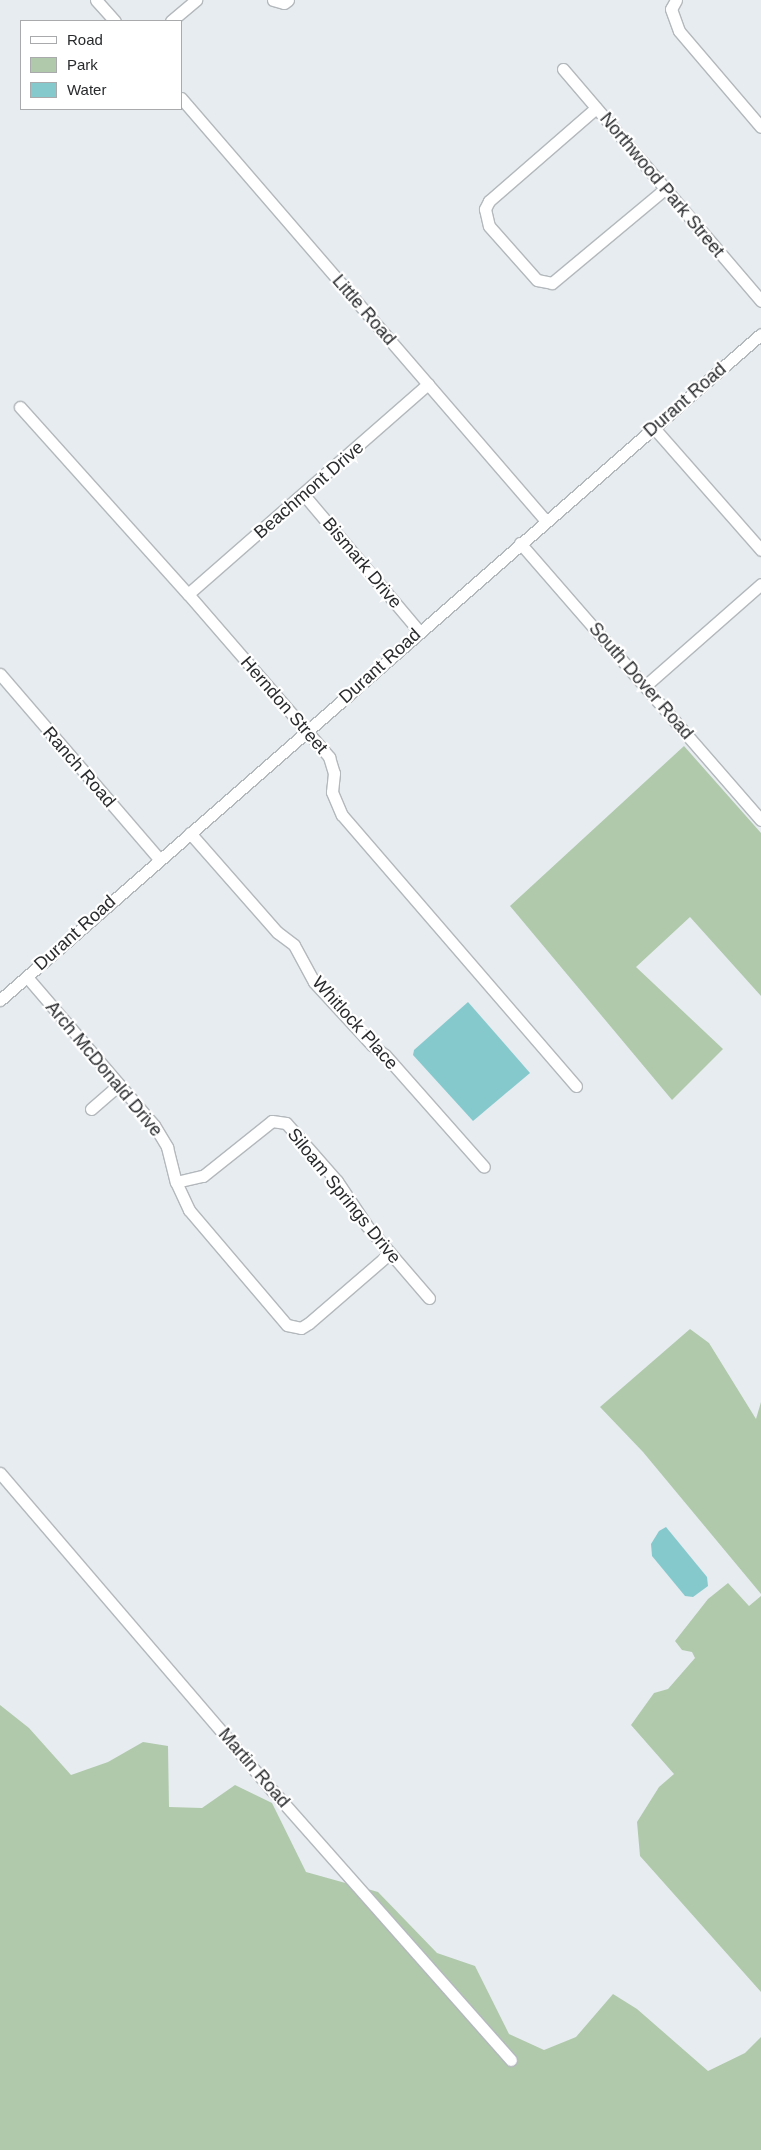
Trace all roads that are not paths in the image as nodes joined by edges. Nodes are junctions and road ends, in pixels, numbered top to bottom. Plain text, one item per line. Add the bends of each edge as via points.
1 (96, 0) edge
2 (196, 0) edge
3 (273, 0) edge
4 (288, 0) edge
5 (676, 0) edge
6 (114, 20) edge
7 (172, 20) edge
8 (564, 69) dead end
9 (182, 99) edge
10 (596, 108) junction
11 (761, 128) edge
12 (665, 189) junction
13 (761, 301) edge
14 (761, 334) edge
15 (428, 384) junction
16 (20, 406) dead end
17 (654, 428) junction
18 (304, 494) junction
19 (546, 521) junction
20 (520, 544) junction
21 (761, 550) edge
22 (761, 584) edge
23 (188, 594) junction
24 (419, 631) junction
25 (0, 674) edge
26 (645, 686) junction
27 (307, 732) junction
28 (761, 820) edge
29 (190, 833) junction
30 (159, 859) junction
31 (27, 977) junction
32 (0, 1000) edge
33 (119, 1085) junction
34 (576, 1086) dead end
35 (91, 1109) dead end
36 (484, 1167) dead end
37 (176, 1182) junction
38 (390, 1253) junction
39 (429, 1298) dead end
40 (0, 1474) edge
41 (510, 2060) dead end

1 - 6 street
2 - 7 street
3 - 4 street via 284,3
5 - 11 street via 671,9 679,31
8 - 10 street, Northwood Park Street
9 - 15 street, Little Road
10 - 12 street, Northwood Park Street
10 - 12 street via 489,201 486,209 489,226 537,280 552,283
12 - 13 street, Northwood Park Street
14 - 17 street, Durant Road
15 - 18 street, Beachmont Drive
15 - 19 street, Little Road
16 - 23 street, Herndon Street
17 - 19 street, Durant Road
17 - 21 street
18 - 23 street, Beachmont Drive
18 - 24 street, Bismark Drive
19 - 20 street, Durant Road
20 - 24 street, Durant Road
20 - 26 street, South Dover Road
22 - 26 street
23 - 27 street, Herndon Street
24 - 27 street, Durant Road
25 - 30 street, Ranch Road
26 - 28 street, South Dover Road
27 - 29 street, Durant Road
27 - 34 street, Herndon Street via 329,757 334,773 332,792 342,815
29 - 30 street, Durant Road
29 - 36 street, Whitlock Place via 277,932 294,945 314,982 385,1055
30 - 31 street, Durant Road
31 - 32 street, Durant Road
31 - 33 street, Arch McDonald Drive
33 - 35 street
33 - 37 street, Arch McDonald Drive via 161,1134
37 - 38 street, Siloam Springs Drive via 203,1176 272,1121 286,1123 337,1180 367,1226
37 - 38 street, Arch McDonald Drive via 189,1210 206,1233 292,1328 309,1323
38 - 39 street, Siloam Springs Drive
40 - 41 street, Martin Road

